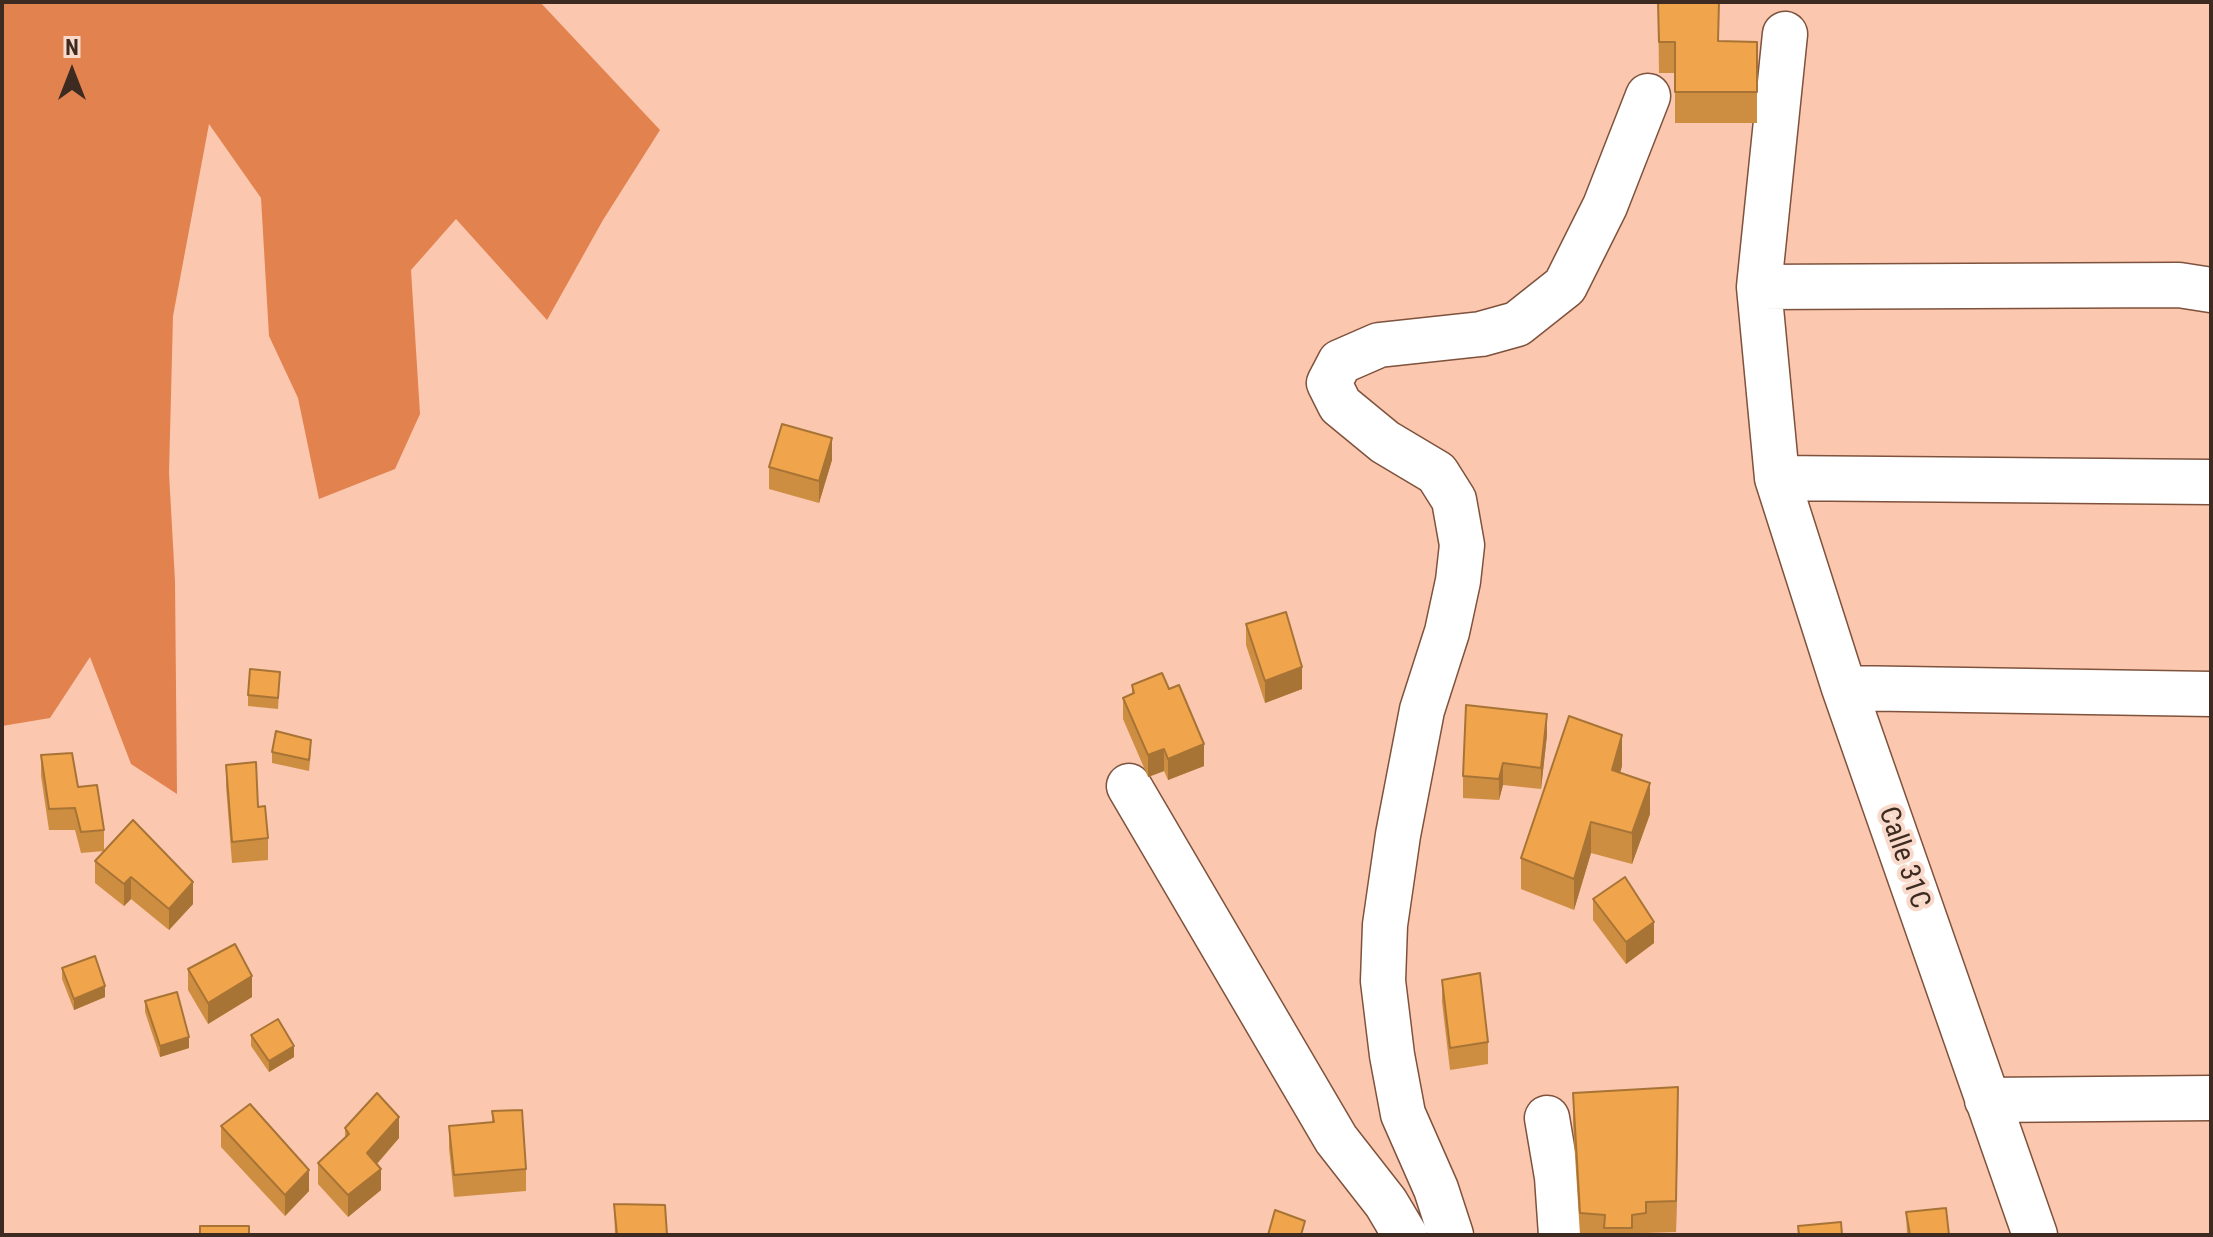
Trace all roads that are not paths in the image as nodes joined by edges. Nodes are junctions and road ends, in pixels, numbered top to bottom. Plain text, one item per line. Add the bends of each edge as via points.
1 (1785, 34) dead end
2 (1648, 96) dead end
3 (1759, 287) junction
4 (2211, 290) edge
5 (1777, 478) junction
6 (2211, 482) edge
7 (1844, 688) junction
8 (2211, 694) edge
9 (1129, 786) dead end
10 (2211, 1098) edge
11 (1987, 1100) junction
12 (1547, 1118) dead end
13 (1405, 1235) edge
14 (1451, 1235) edge
15 (1561, 1235) edge
16 (2035, 1235) edge

1 - 3 street, Calle 31C
2 - 14 street via 1605,206 1565,286 1517,324 1481,334 1379,345 1340,362 1329,383 1340,405 1385,442 1437,473 1454,500 1462,545 1450,619 1422,710 1398,835 1383,981 1403,1114
3 - 4 street via 2179,285
3 - 5 street, Calle 31C
5 - 6 street
5 - 7 street, Calle 31C
7 - 8 street
7 - 11 street, Calle 31C
9 - 13 street via 1336,1139
10 - 11 street
11 - 16 street, Calle 31C
12 - 15 street

